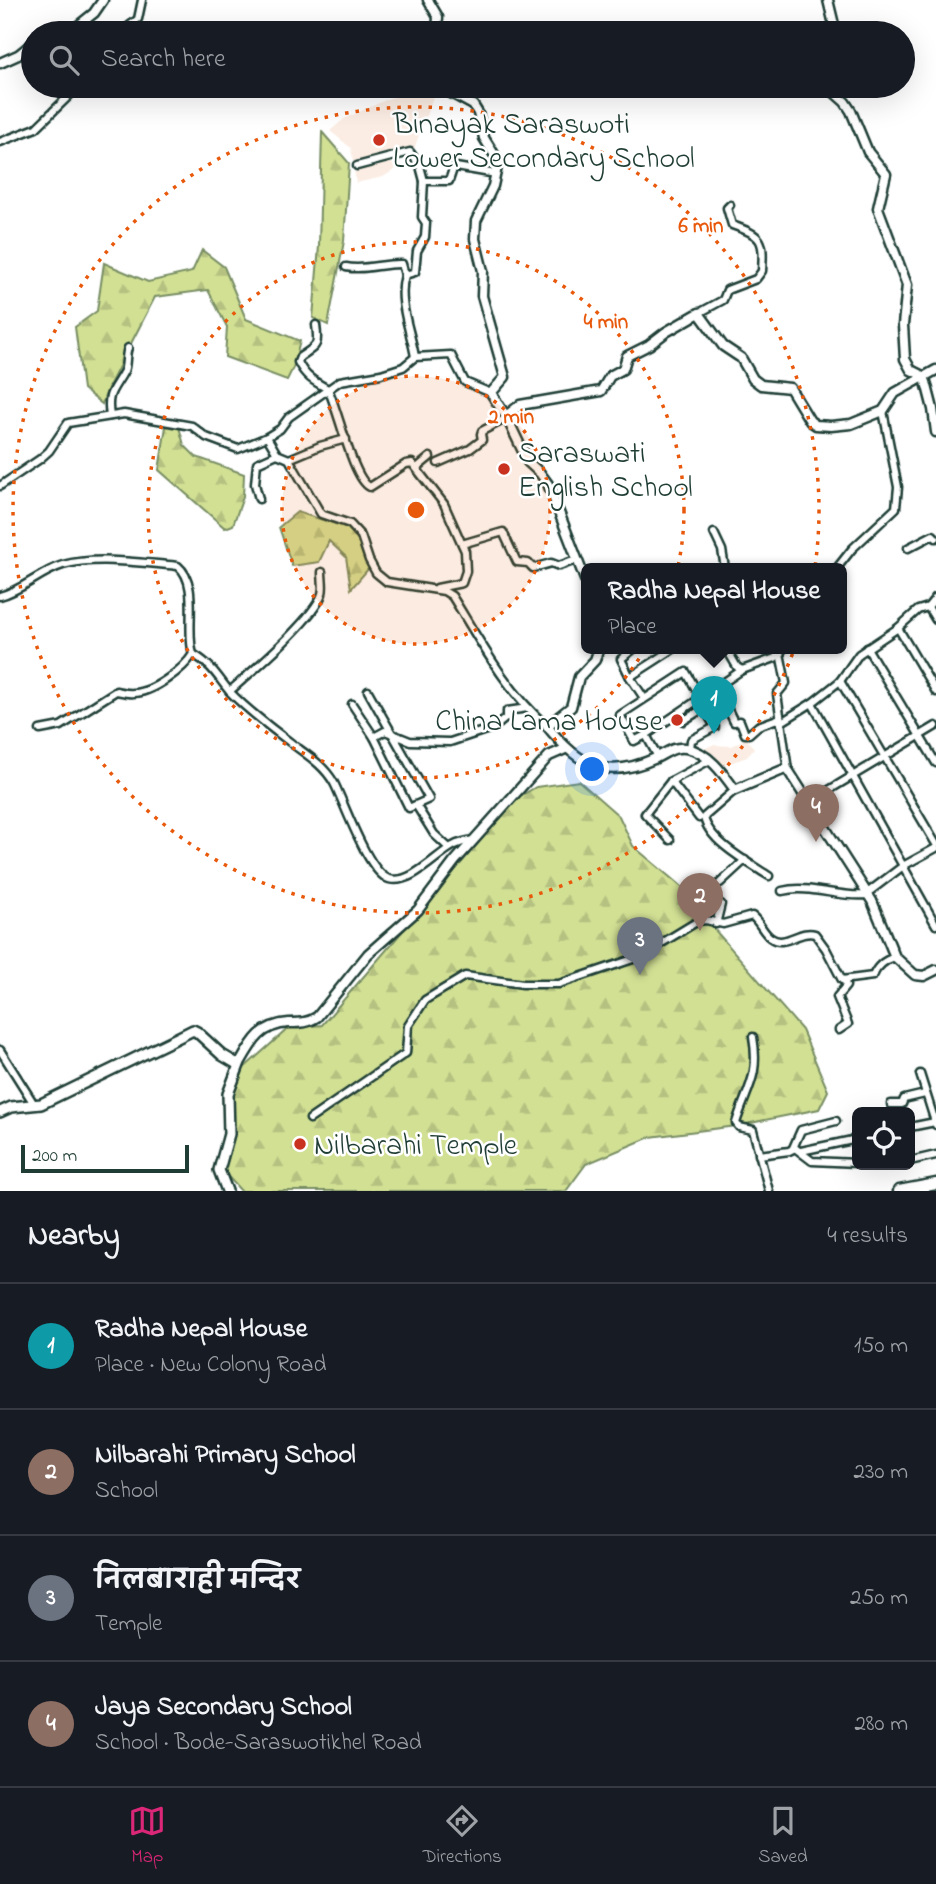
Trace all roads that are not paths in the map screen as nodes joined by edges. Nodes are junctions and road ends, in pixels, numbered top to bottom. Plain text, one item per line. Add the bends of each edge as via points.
1 (103, 0) edge
2 (142, 0) edge
3 (428, 0) edge
4 (828, 0) edge
5 (84, 21) edge
6 (135, 21) edge
7 (438, 21) edge
8 (833, 21) edge
9 (21, 53) edge
10 (0, 63) edge
11 (67, 98) edge
12 (463, 98) edge
13 (840, 98) edge
14 (0, 142) edge
15 (357, 166) dead end
16 (496, 174) junction
17 (424, 181) junction
18 (730, 205) dead end
19 (346, 267) dead end
20 (405, 275) junction
21 (699, 313) junction
22 (316, 325) dead end
23 (128, 348) dead end
24 (415, 357) junction
25 (930, 372) edge
26 (328, 389) junction
27 (491, 393) junction
28 (883, 411) junction
29 (110, 416) junction
30 (507, 417) junction
31 (936, 432) edge
32 (267, 438) junction
33 (346, 439) junction
34 (276, 454) junction
35 (430, 457) dead end
36 (289, 459) junction
37 (438, 463) dead end
38 (418, 467) junction
39 (0, 486) edge
40 (259, 499) dead end
41 (714, 533) dead end
42 (936, 538) edge
43 (462, 544) junction
44 (908, 548) dead end
45 (576, 560) junction
46 (724, 563) edge
47 (841, 563) edge
48 (581, 571) edge
49 (323, 572) dead end
50 (436, 590) junction
51 (0, 596) edge
52 (936, 597) edge
53 (928, 607) junction
54 (936, 621) edge
55 (898, 628) junction
56 (867, 648) junction
57 (194, 654) junction
58 (597, 654) edge
59 (627, 654) edge
60 (666, 654) edge
61 (729, 654) edge
62 (778, 654) edge
63 (782, 654) edge
64 (742, 670) junction
65 (630, 677) junction
66 (840, 681) junction
67 (717, 687) junction
68 (230, 691) junction
69 (368, 691) dead end
70 (936, 692) edge
71 (644, 698) junction
72 (700, 699) junction
73 (812, 703) junction
74 (352, 704) dead end
75 (528, 708) junction
76 (704, 708) junction
77 (682, 721) dead end
78 (780, 721) junction
79 (547, 726) junction
80 (936, 726) edge
81 (40, 730) dead end
82 (646, 735) junction
83 (919, 735) junction
84 (395, 736) junction
85 (374, 737) junction
86 (565, 749) junction
87 (690, 749) junction
88 (659, 757) junction
89 (885, 757) junction
90 (708, 761) dead end
91 (936, 764) edge
92 (788, 770) junction
93 (853, 776) junction
94 (671, 781) junction
95 (735, 790) junction
96 (809, 802) junction
97 (416, 805) junction
98 (699, 818) dead end
99 (474, 840) junction
100 (670, 840) dead end
101 (936, 846) edge
102 (449, 848) junction
103 (745, 860) junction
104 (903, 866) junction
105 (769, 876) dead end
106 (720, 883) dead end
107 (782, 891) dead end
108 (866, 895) junction
109 (721, 904) dead end
110 (716, 924) junction
111 (936, 925) edge
112 (895, 957) junction
113 (936, 971) edge
114 (845, 981) junction
115 (839, 1030) dead end
116 (753, 1037) dead end
117 (0, 1050) edge
118 (239, 1065) junction
119 (920, 1074) dead end
120 (925, 1094) junction
121 (34, 1104) junction
122 (891, 1104) dead end
123 (0, 1112) edge
124 (310, 1119) dead end
125 (835, 1121) dead end
126 (936, 1124) edge
127 (915, 1127) edge
128 (852, 1140) edge
129 (797, 1149) junction
130 (759, 1155) junction
131 (936, 1155) edge
132 (915, 1160) edge
133 (852, 1163) edge
134 (936, 1184) edge
135 (227, 1191) edge
136 (769, 1191) edge
137 (899, 1191) edge

1 - 5 street
2 - 6 street
3 - 7 street
4 - 8 street
9 - 10 street
11 - 14 street via 36,128
12 - 16 street via 478,113 484,138 497,159
13 - 25 street via 868,152 886,174 878,208 906,285 905,359 911,370
15 - 17 street via 410,152
16 - 17 street via 456,167 449,181
16 - 27 street via 475,230 483,271 482,296 505,377
17 - 20 street via 425,237 417,251 415,272
18 - 21 street via 732,225 762,242 762,271 756,279 727,290 723,300
19 - 20 street via 402,264
20 - 24 street via 404,302
21 - 28 street via 723,346 741,358 753,379 761,385 790,388 816,425 851,424
21 - 30 street via 627,356 623,369 610,376 601,391 520,405
22 - 26 street via 316,345 298,362 305,375
23 - 29 street via 125,369 108,402
24 - 26 street via 403,367 340,381
24 - 27 street via 451,355 465,382
25 - 28 street via 895,393
25 - 31 street
26 - 32 street
26 - 33 street
27 - 30 street
28 - 47 street via 898,487 896,508
29 - 32 street via 124,414 192,426 206,437 238,449
29 - 39 street via 68,423 49,451
30 - 37 street via 482,431 482,440 470,449
30 - 45 street via 528,462 548,484
32 - 34 street
33 - 36 street
33 - 38 street via 367,487 409,462
34 - 36 street
34 - 40 street via 257,463
35 - 38 street
36 - 50 street via 321,514 350,524 361,536 376,573 397,585
38 - 43 street via 444,504
41 - 46 street
42 - 44 street via 933,535
43 - 45 street via 503,532 517,562 533,568
43 - 50 street via 465,578
45 - 48 street
49 - 68 street via 322,593 312,611
50 - 75 street via 452,596
51 - 57 street via 66,564 124,561 178,566 184,571 191,603
52 - 53 street
53 - 54 street
53 - 55 street
55 - 56 street
55 - 70 street
56 - 66 street
56 - 83 street
57 - 68 street via 210,665
57 - 81 street via 158,685 135,694 116,691 61,726
58 - 79 street via 579,677 570,706
59 - 65 street via 621,659
60 - 65 street
61 - 64 street
62 - 64 street
63 - 78 street via 786,683 777,694
64 - 67 street
65 - 71 street
66 - 73 street
66 - 89 street
67 - 72 street
67 - 78 street via 745,734
68 - 102 street via 321,765 382,875 390,880 402,878 429,865
69 - 84 street
71 - 72 street via 685,672
71 - 82 street via 620,715 634,741
72 - 76 street
72 - 82 street
73 - 78 street
73 - 93 street
74 - 85 street
75 - 79 street
75 - 84 street via 507,711 507,717 495,727 450,742
76 - 77 street
76 - 87 street via 716,728 691,740
78 - 92 street
79 - 86 street
80 - 83 street
82 - 88 street
83 - 89 street
83 - 91 street
84 - 85 street via 385,731
84 - 97 street via 429,799
85 - 97 street via 409,808
86 - 88 street via 588,765 603,768 623,768
86 - 99 street via 549,756
87 - 88 street via 672,749
87 - 95 street via 712,762
89 - 93 street
89 - 101 street
90 - 94 street
92 - 95 street
92 - 96 street
93 - 96 street
93 - 104 street
94 - 98 street
94 - 100 street via 645,814
95 - 103 street via 704,817 714,837
96 - 108 street
97 - 102 street
99 - 102 street
99 - 118 street via 418,910 368,954 317,1017 309,1023 274,1024 251,1044
101 - 104 street
103 - 105 street
103 - 106 street
104 - 108 street
104 - 111 street
107 - 108 street via 800,888
108 - 112 street
109 - 110 street
110 - 114 street via 752,916 775,940 815,934
110 - 124 street via 698,921 639,957 559,984 465,976 425,1000 408,1027 406,1053
112 - 113 street via 915,975
112 - 114 street via 875,969 873,976
114 - 115 street via 838,997 848,1024
116 - 130 street via 755,1074 736,1123 752,1130
117 - 121 street
118 - 121 main road via 193,1030
118 - 135 main road via 228,1094 229,1134 219,1170
119 - 120 street
120 - 122 street
120 - 126 street
121 - 123 main road
125 - 129 street via 802,1130
126 - 127 street
128 - 129 street
129 - 130 street
129 - 133 street via 821,1163
130 - 136 street
131 - 132 street
134 - 137 main road

